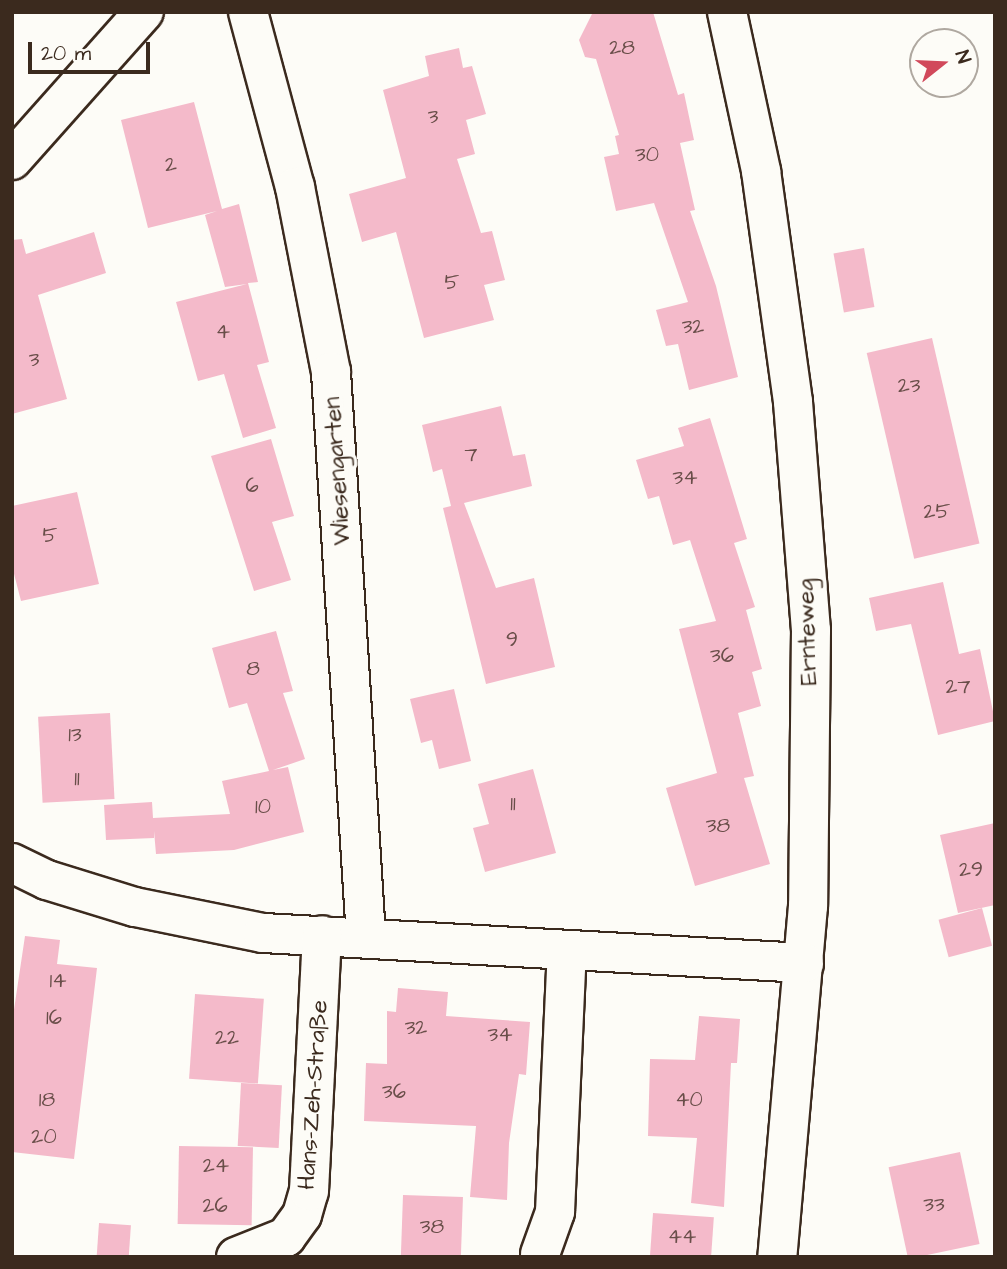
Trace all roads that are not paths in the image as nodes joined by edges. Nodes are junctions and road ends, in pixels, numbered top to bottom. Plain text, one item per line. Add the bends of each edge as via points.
1 (144, 12) edge
2 (248, 12) edge
3 (727, 12) edge
4 (12, 160) edge
5 (12, 863) edge
6 (323, 936) junction
7 (366, 938) junction
8 (567, 952) junction
9 (804, 963) junction
10 (540, 1254) dead end
11 (236, 1257) edge
12 (777, 1257) edge

1 - 4 street
2 - 7 street, Wiesengarten via 295,187 331,372
3 - 9 street, Ernteweg via 761,171 793,402 811,630
5 - 6 street via 47,880 135,907 264,933
6 - 7 street
6 - 11 street, Hans-Zeh-Straße via 309,1191 302,1215 286,1237
7 - 8 street
8 - 9 street
8 - 10 street via 555,1212
9 - 12 street, Ernteweg

